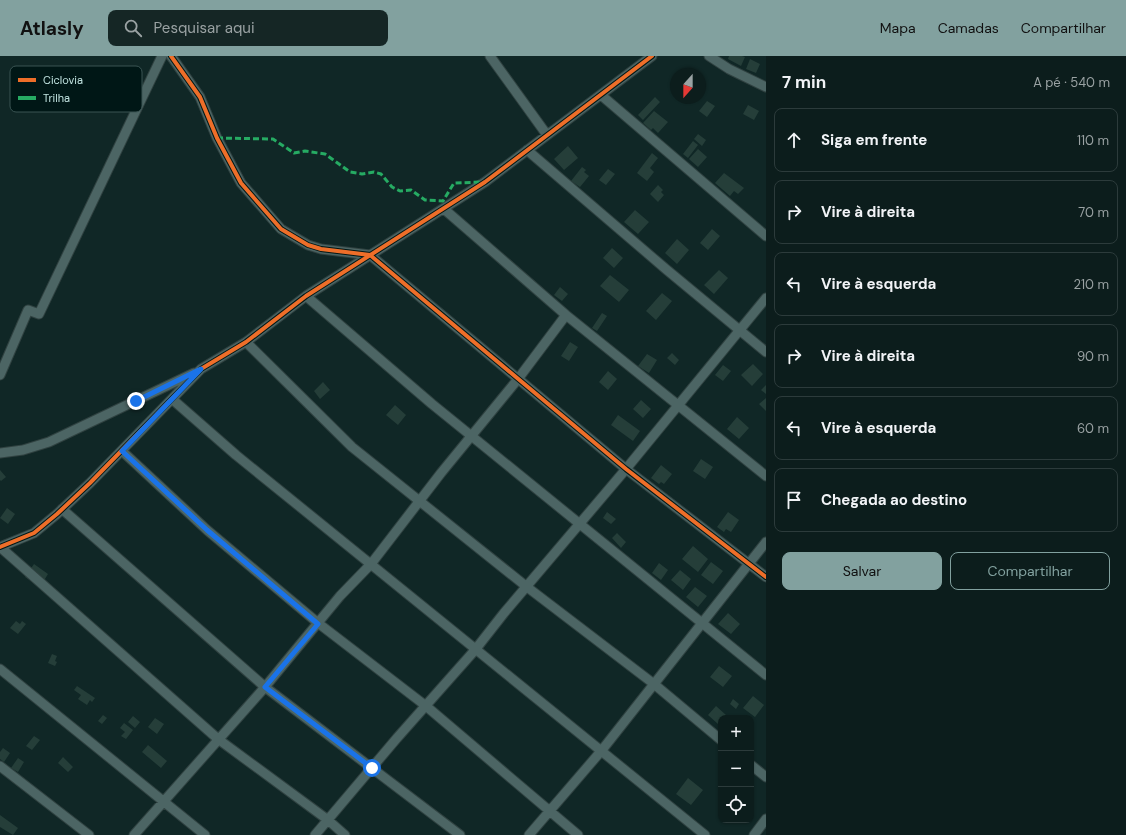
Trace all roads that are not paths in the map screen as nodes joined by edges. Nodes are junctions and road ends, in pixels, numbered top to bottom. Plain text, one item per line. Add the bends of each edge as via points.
1 (162, 56) edge
2 (171, 56) edge
3 (490, 56) edge
4 (652, 56) edge
5 (710, 56) edge
6 (766, 88) edge
7 (601, 95) junction
8 (142, 98) edge
9 (135, 112) edge
10 (547, 135) junction
11 (527, 150) junction
12 (444, 209) junction
13 (766, 236) edge
14 (370, 255) junction
15 (306, 296) junction
16 (766, 298) edge
17 (566, 315) junction
18 (739, 330) junction
19 (246, 342) junction
20 (766, 352) edge
21 (201, 369) junction
22 (0, 375) edge
23 (518, 379) junction
24 (172, 399) junction
25 (679, 404) junction
26 (472, 436) junction
27 (122, 451) junction
28 (0, 454) edge
29 (626, 469) junction
30 (766, 476) edge
31 (419, 500) junction
32 (62, 509) junction
33 (579, 523) junction
34 (766, 542) edge
35 (0, 547) edge
36 (371, 564) junction
37 (749, 564) junction
38 (766, 578) edge
39 (527, 586) junction
40 (318, 624) junction
41 (702, 624) junction
42 (476, 650) junction
43 (0, 669) edge
44 (766, 675) edge
45 (654, 684) junction
46 (265, 687) junction
47 (426, 706) junction
48 (718, 737) edge
49 (218, 740) junction
50 (602, 750) junction
51 (0, 766) edge
52 (754, 767) edge
53 (372, 768) junction
54 (766, 777) edge
55 (164, 800) junction
56 (549, 812) junction
57 (766, 818) edge
58 (328, 820) junction
59 (89, 835) edge
60 (134, 835) edge
61 (205, 835) edge
62 (315, 835) edge
63 (345, 835) edge
64 (460, 835) edge
65 (529, 835) edge
66 (578, 835) edge
67 (705, 835) edge
68 (754, 835) edge

1 - 8 street
2 - 14 street via 200,97 240,182 281,229 308,245 321,249
3 - 10 street
4 - 7 street
5 - 6 street
7 - 10 street
7 - 13 street
9 - 22 street via 39,314 28,310
10 - 11 street
11 - 12 street
11 - 18 street
12 - 14 street
12 - 17 street
14 - 15 street
14 - 23 street
15 - 19 street
15 - 26 street
16 - 18 street
17 - 23 street
17 - 25 street
18 - 20 street
18 - 25 street
19 - 21 street
19 - 31 street via 352,447
21 - 24 street
21 - 28 street via 49,442
23 - 26 street
23 - 29 street
24 - 27 street
24 - 36 street via 236,455
25 - 29 street
25 - 30 street
26 - 31 street
26 - 33 street
27 - 32 street
27 - 40 street via 207,530
29 - 33 street
29 - 37 street
31 - 36 street
31 - 39 street
32 - 35 street via 34,533
32 - 46 street
33 - 39 street
33 - 41 street
34 - 37 street
35 - 49 street
36 - 40 street via 340,596
36 - 42 street
37 - 38 street
37 - 41 street
39 - 42 street
39 - 45 street
40 - 46 street
40 - 47 street
41 - 44 street
41 - 45 street
42 - 47 street
42 - 50 street
43 - 55 street
45 - 48 street
45 - 50 street
46 - 49 street
46 - 53 street
47 - 53 street
47 - 56 street
49 - 55 street
49 - 58 street
50 - 56 street
50 - 67 street
51 - 59 street
52 - 54 street
53 - 58 street
53 - 64 street
55 - 60 street
55 - 61 street
56 - 65 street
56 - 66 street
57 - 68 street
58 - 62 street
58 - 63 street

